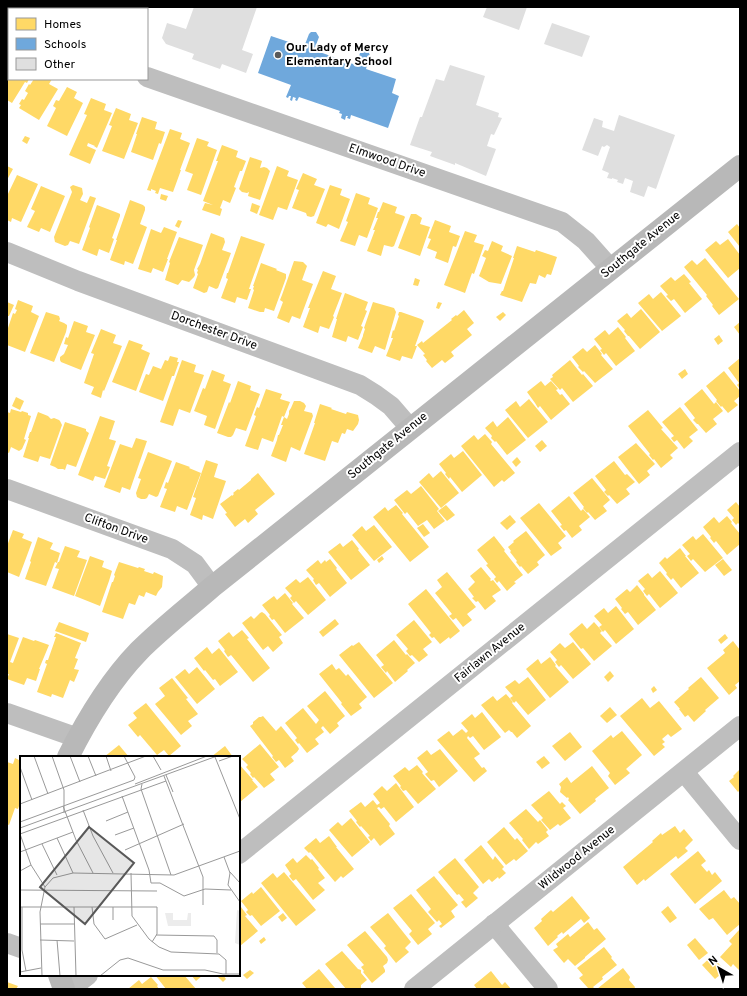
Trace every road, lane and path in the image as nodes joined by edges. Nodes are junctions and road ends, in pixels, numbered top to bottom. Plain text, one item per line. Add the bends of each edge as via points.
1 (148, 77) edge
2 (740, 166) edge
3 (7, 252) edge
4 (611, 269) junction
5 (410, 428) junction
6 (740, 452) edge
7 (7, 489) edge
8 (212, 587) junction
9 (7, 713) edge
10 (740, 726) edge
11 (78, 738) junction
12 (69, 756) edge
13 (684, 772) junction
14 (740, 840) edge
15 (240, 853) edge
16 (494, 924) junction
17 (7, 943) edge
18 (20, 948) edge
19 (59, 976) edge
20 (87, 976) edge
21 (64, 989) edge
22 (70, 989) edge
23 (414, 989) edge
24 (548, 989) edge

1 - 4 street, Elmwood Drive via 562,222 586,241
2 - 4 street, Southgate Avenue
3 - 5 street, Dorchester Drive via 360,385 391,406
4 - 5 street, Southgate Avenue
5 - 8 street, Southgate Avenue
6 - 15 street, Fairlawn Avenue
7 - 8 street, Clifton Drive via 172,549 195,564
8 - 11 street, Southgate Avenue via 139,651 105,693
9 - 11 street
10 - 13 street, Wildwood Avenue
11 - 12 street, Southgate Avenue
13 - 14 street
13 - 16 street, Wildwood Avenue
16 - 23 street, Wildwood Avenue
16 - 24 street
17 - 18 street
19 - 21 street
20 - 22 street

